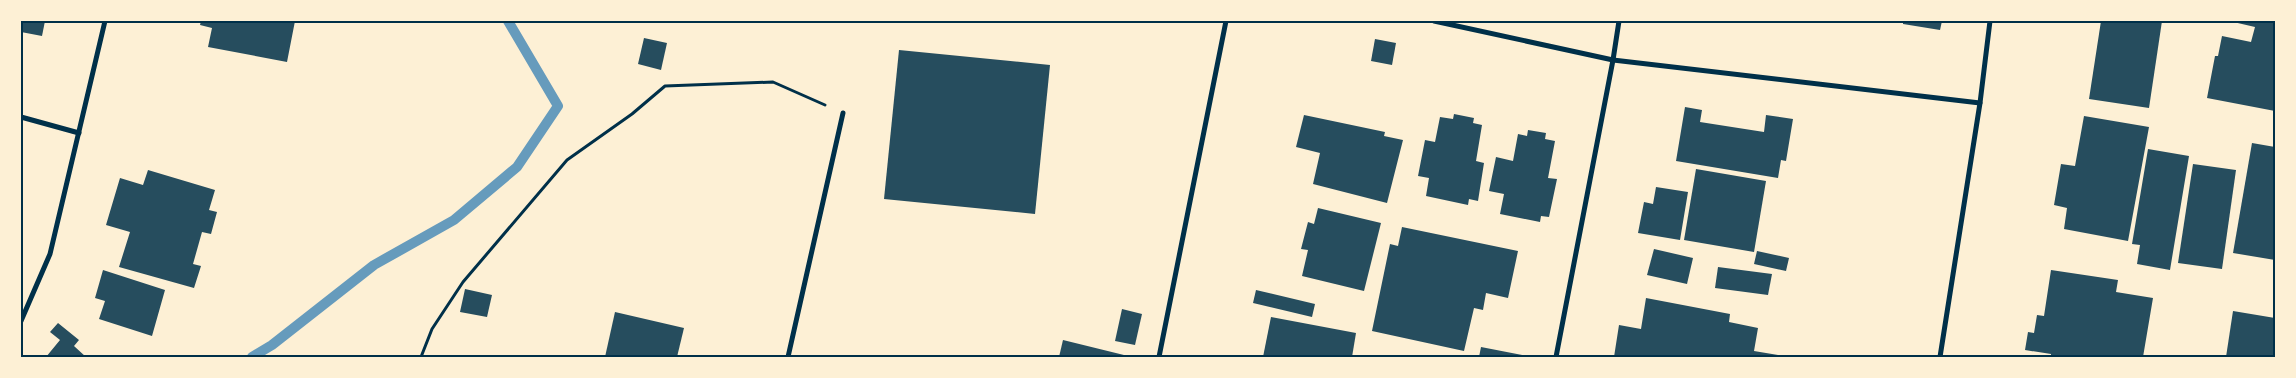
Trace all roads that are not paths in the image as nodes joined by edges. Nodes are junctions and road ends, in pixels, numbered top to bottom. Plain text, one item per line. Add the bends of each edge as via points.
1 (105, 21) edge
2 (1226, 21) edge
3 (1434, 21) edge
4 (1618, 21) edge
5 (1990, 21) edge
6 (1613, 60) junction
7 (1980, 103) junction
8 (843, 113) road end
9 (21, 118) edge
10 (79, 134) junction
11 (21, 321) edge
12 (788, 357) edge
13 (1158, 357) edge
14 (1556, 357) edge
15 (1940, 357) edge

1 - 10 street
2 - 13 street
3 - 6 street
4 - 6 street
5 - 7 street
6 - 7 street
6 - 14 street
7 - 15 street
8 - 12 street
9 - 10 street
10 - 11 street via 50,254

